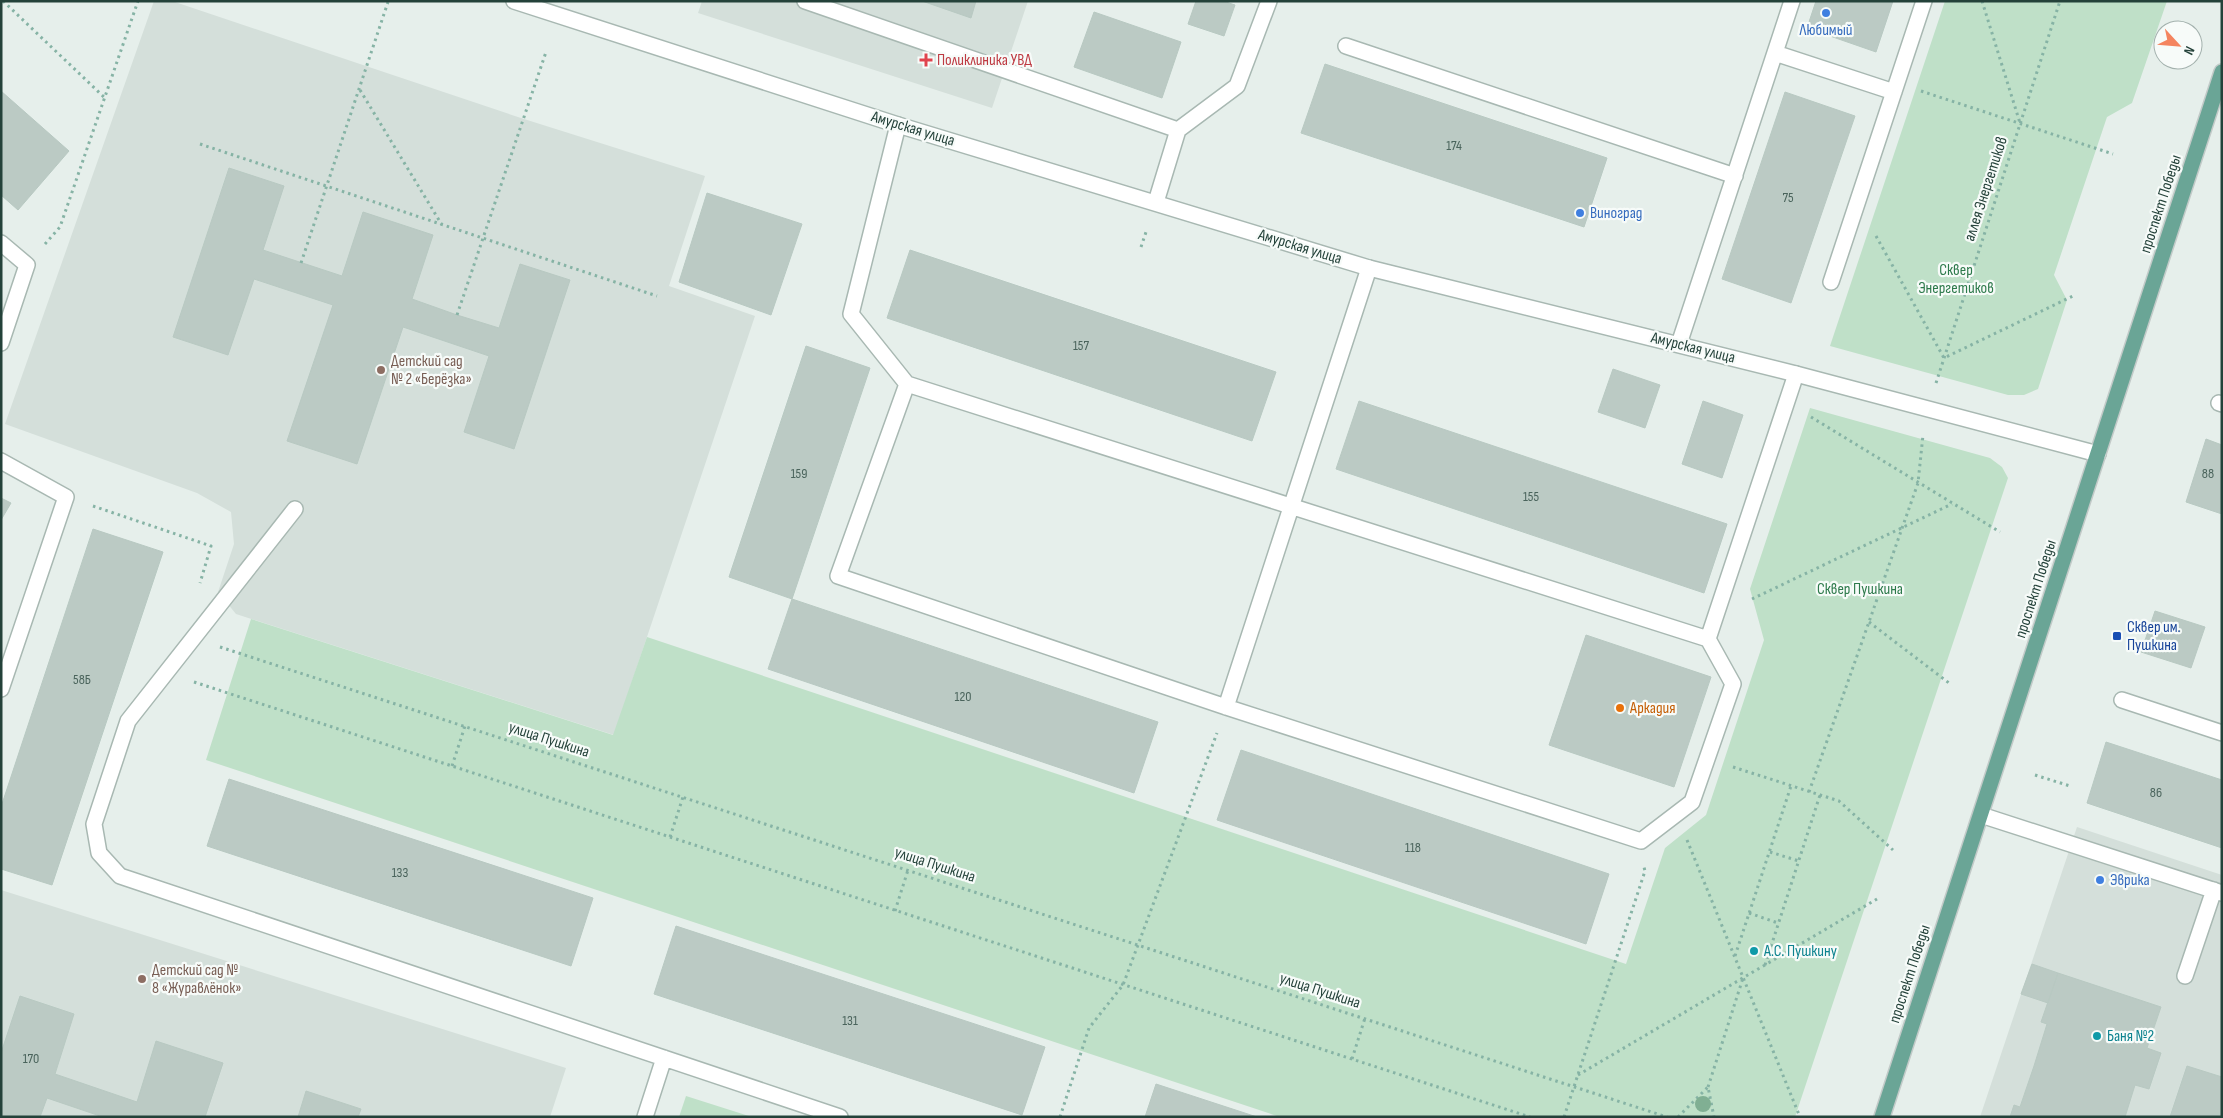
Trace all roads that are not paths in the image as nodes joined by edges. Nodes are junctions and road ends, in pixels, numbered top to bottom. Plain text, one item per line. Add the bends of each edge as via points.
1 (514, 1) edge
2 (805, 1) edge
3 (1269, 1) edge
4 (1792, 1) edge
5 (1924, 1) edge
6 (1346, 46) dead end
7 (1775, 53) junction
8 (2222, 72) edge
9 (1894, 92) junction
10 (898, 125) junction
11 (1178, 130) junction
12 (1735, 176) junction
13 (1156, 202) junction
14 (1, 242) edge
15 (1369, 268) junction
16 (1831, 282) dead end
17 (1, 343) edge
18 (1679, 344) junction
19 (1796, 374) junction
20 (907, 384) junction
21 (2098, 454) junction
22 (1, 461) edge
23 (1292, 508) junction
24 (295, 509) dead end
25 (1708, 639) junction
26 (1, 689) edge
27 (2122, 700) dead end
28 (1226, 707) junction
29 (2222, 733) edge
30 (1981, 815) junction
31 (2218, 892) edge
32 (2185, 976) dead end
33 (664, 1058) junction
34 (645, 1117) edge
35 (840, 1117) edge
36 (1882, 1117) edge

1 - 10 street, Амурская улица
2 - 11 street
3 - 11 street via 1237,86
4 - 7 street
5 - 9 street
6 - 12 street
7 - 9 street
7 - 12 street
8 - 21 main road, проспект Победы
9 - 16 street
10 - 13 street, Амурская улица
10 - 20 street via 851,314
11 - 13 street
12 - 18 street
13 - 15 street, Амурская улица
14 - 17 street via 27,265
15 - 18 street, Амурская улица
15 - 23 street
18 - 19 street, Амурская улица
19 - 21 street, Амурская улица
19 - 25 street
20 - 23 street
20 - 28 street via 838,576
21 - 30 main road, проспект Победы
22 - 26 street via 66,497
23 - 25 street
23 - 28 street
24 - 33 street via 128,721 94,824 100,853 120,876
25 - 28 street via 1733,684 1692,802 1641,841
27 - 29 street
30 - 31 street
30 - 36 main road, проспект Победы
31 - 32 street
33 - 34 street
33 - 35 street

